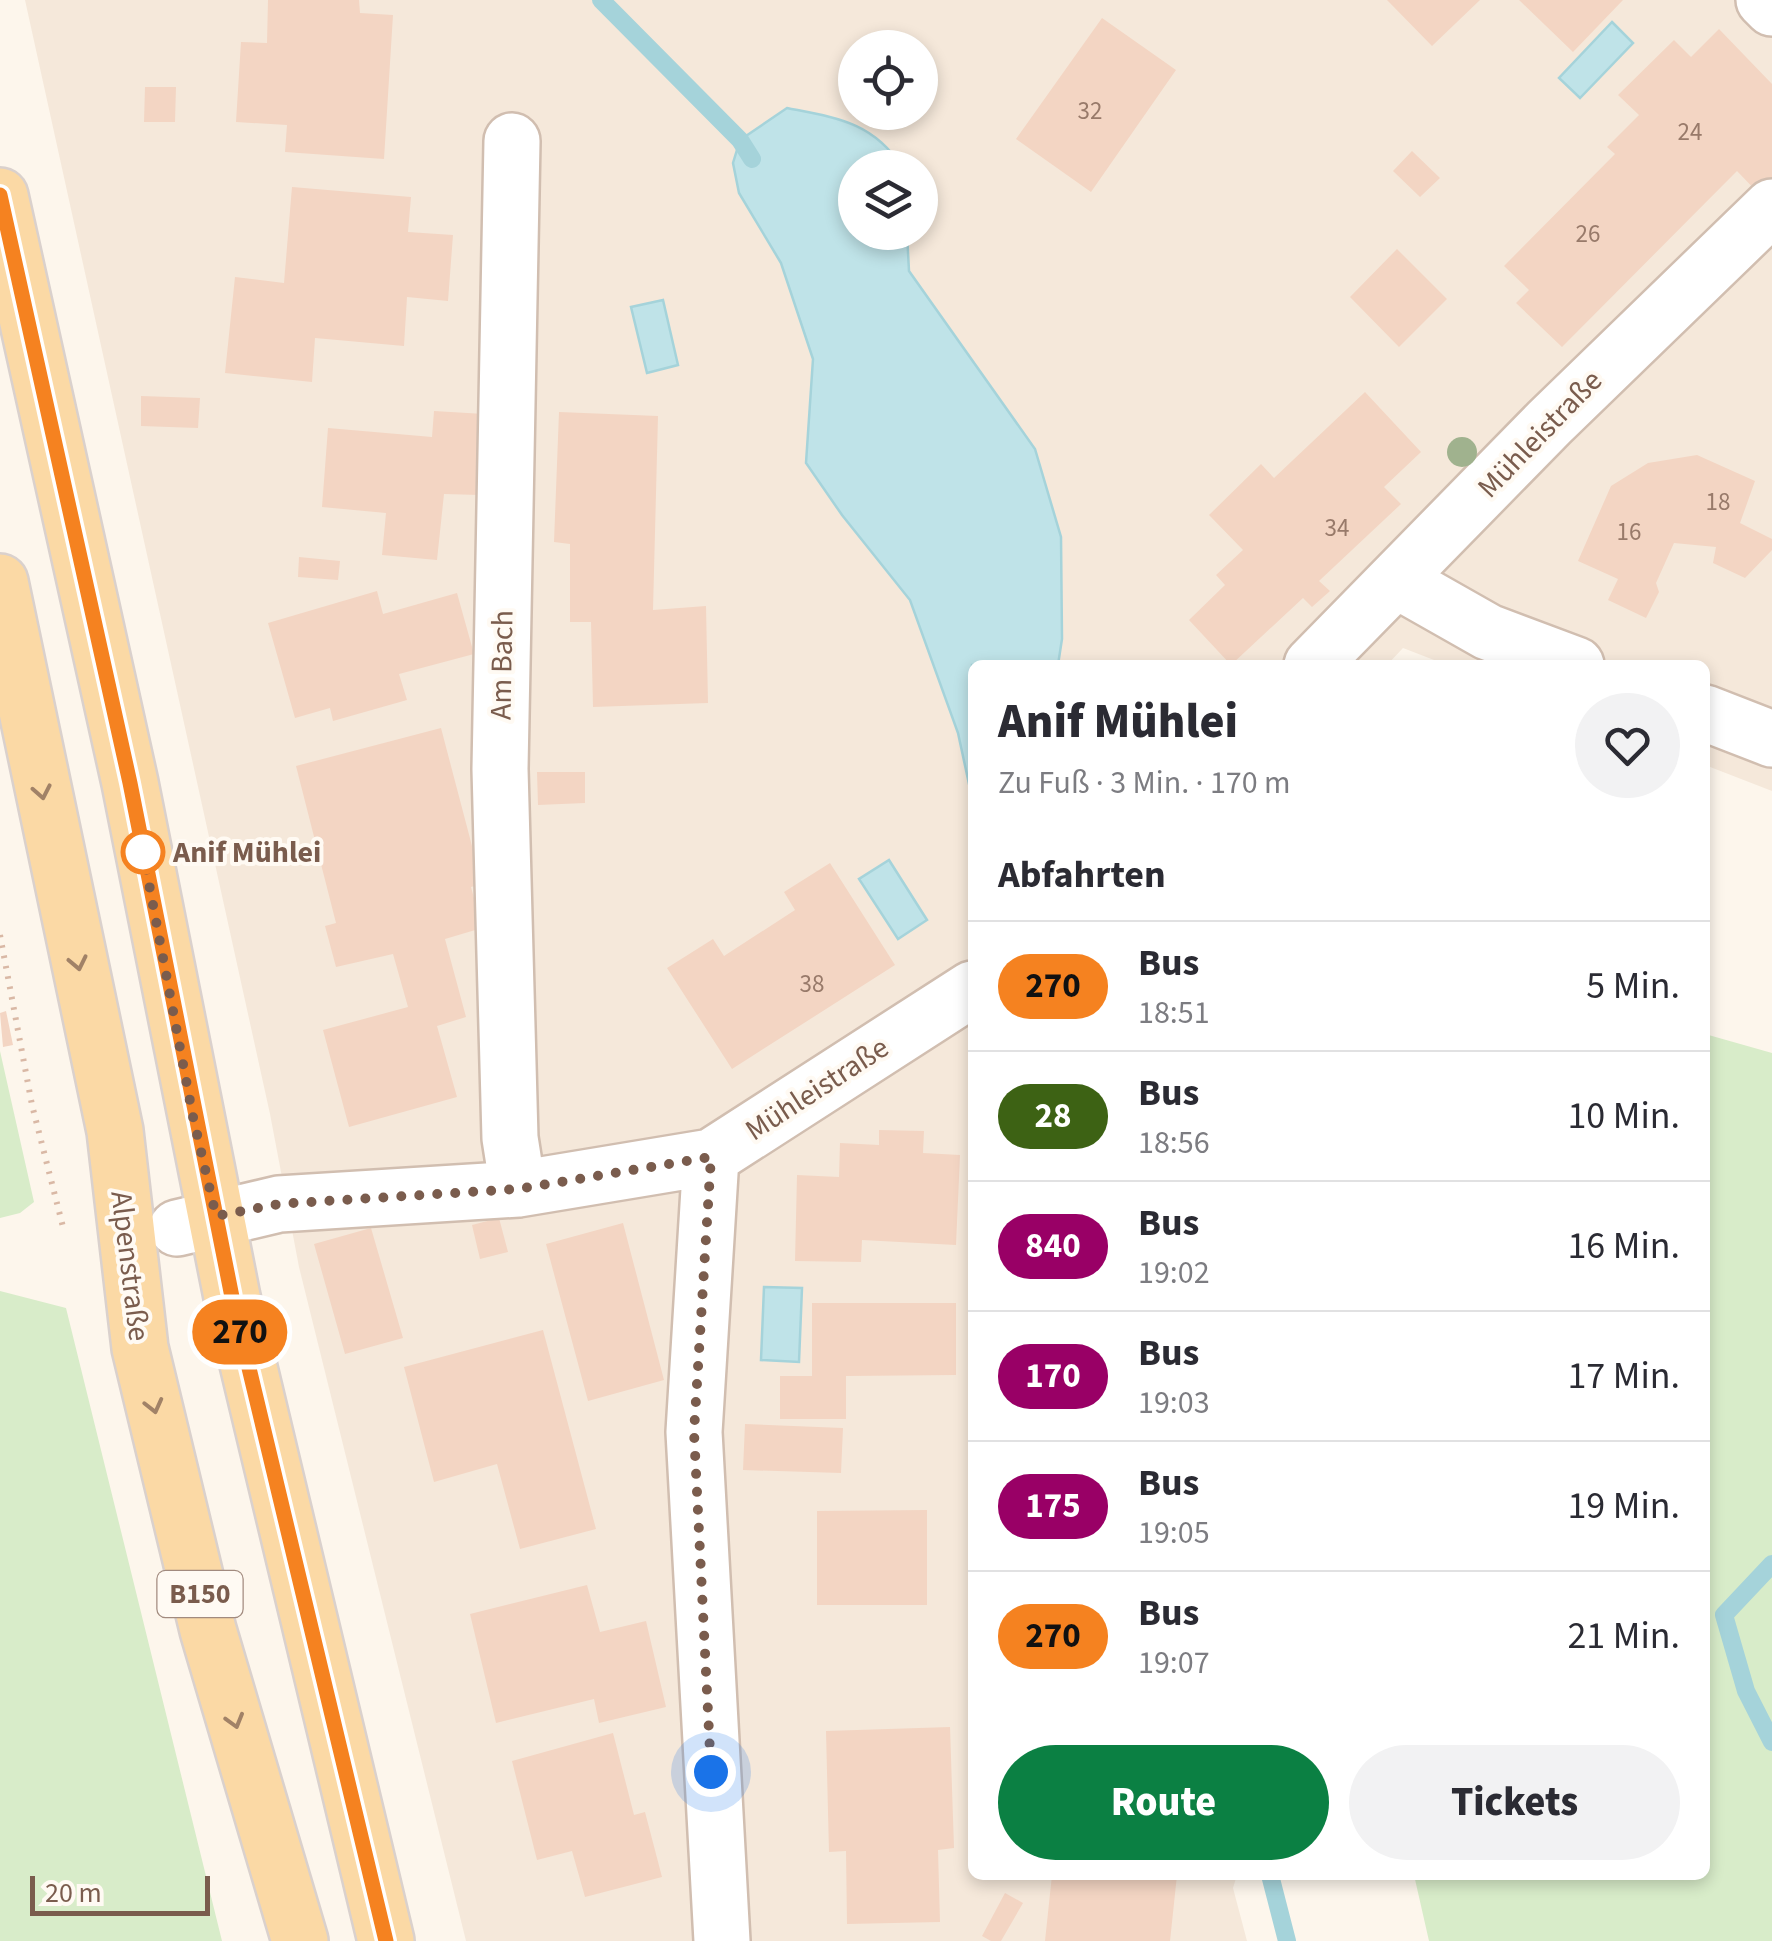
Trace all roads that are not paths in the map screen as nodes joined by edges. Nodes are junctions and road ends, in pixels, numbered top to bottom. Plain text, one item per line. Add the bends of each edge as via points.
1 (1764, 0) edge
2 (1772, 8) edge
3 (512, 140) dead end
4 (0, 196) edge
5 (1772, 208) edge
6 (1398, 581) junction
7 (0, 582) edge
8 (1317, 660) edge
9 (1563, 660) edge
10 (1710, 716) edge
11 (1772, 738) edge
12 (968, 992) edge
13 (711, 1157) junction
14 (518, 1189) junction
15 (197, 1222) junction
16 (300, 1941) edge
17 (386, 1941) edge
18 (722, 1941) edge

1 - 2 street
3 - 14 street, Am Bach via 500,768 510,1138
4 - 15 main road via 130,783 193,1117
5 - 6 street, Mühleistraße via 1549,422
6 - 8 street, Mühleistraße
6 - 9 street via 1488,632
7 -> 16 main road, Alpenstraße / B150 via 114,1131 140,1348 208,1630
10 - 11 street
12 - 13 street, Mühleistraße
13 - 14 street, Mühleistraße
13 - 18 street via 694,1432
14 - 15 street, Mühleistraße via 279,1204
15 - 17 main road via 282,1516

